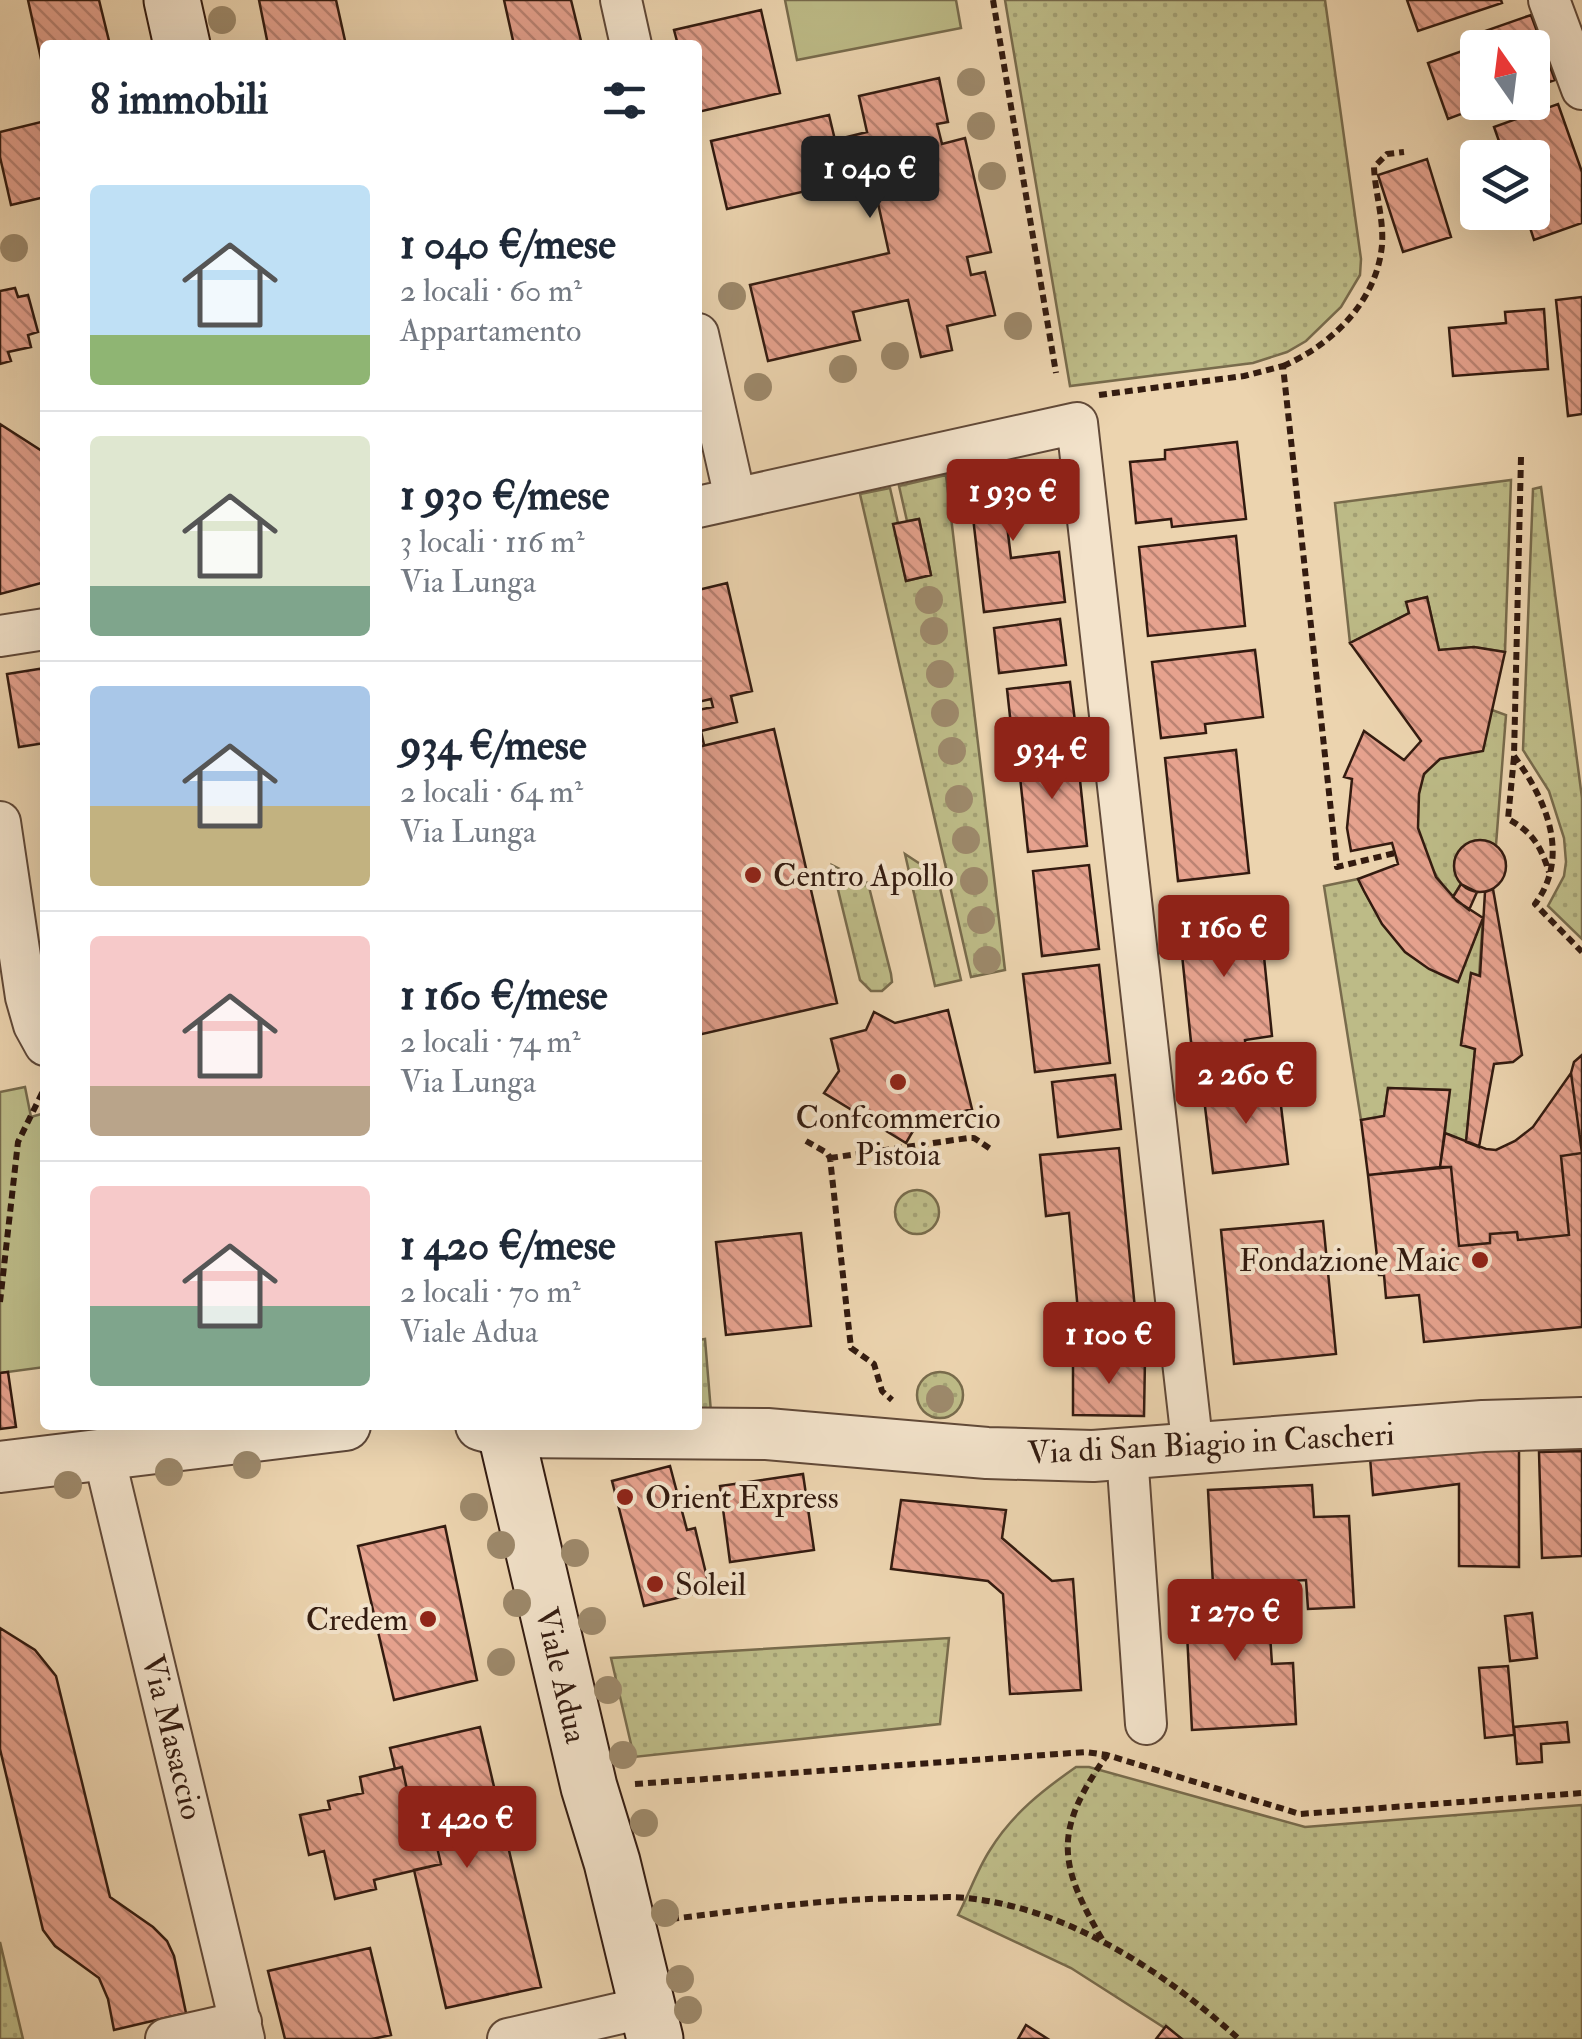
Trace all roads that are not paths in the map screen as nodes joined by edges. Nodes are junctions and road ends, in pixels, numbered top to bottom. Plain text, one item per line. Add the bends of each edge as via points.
1 (172, 0) edge
2 (621, 0) edge
3 (1549, 0) edge
4 (181, 40) edge
5 (630, 40) edge
6 (1582, 89) edge
7 (702, 352) edge
8 (716, 503) edge
9 (40, 630) edge
10 (0, 636) edge
11 (0, 822) edge
12 (40, 1037) edge
13 (1582, 1423) edge
14 (300, 1430) edge
15 (498, 1430) edge
16 (613, 1430) edge
17 (1193, 1450) junction
18 (103, 1452) junction
19 (1128, 1454) junction
20 (0, 1467) edge
21 (1146, 1724) dead end
22 (651, 2023) edge
23 (242, 2030) edge
24 (166, 2039) edge
25 (508, 2039) edge

1 - 4 main road
2 - 5 street
3 - 6 street
7 - 8 street via 723,446
8 - 17 street via 1080,410
9 - 10 street
11 - 12 street via 26,998
13 - 17 street, Via di San Biagio in Cascheri
14 - 18 street
15 - 22 main road, Viale Adua
16 - 19 street, Via di San Biagio in Cascheri via 767,1434 987,1453
17 - 19 street, Via di San Biagio in Cascheri
18 - 20 street
18 - 23 street, Via Masaccio
19 - 21 street
22 - 25 street
23 - 24 street

